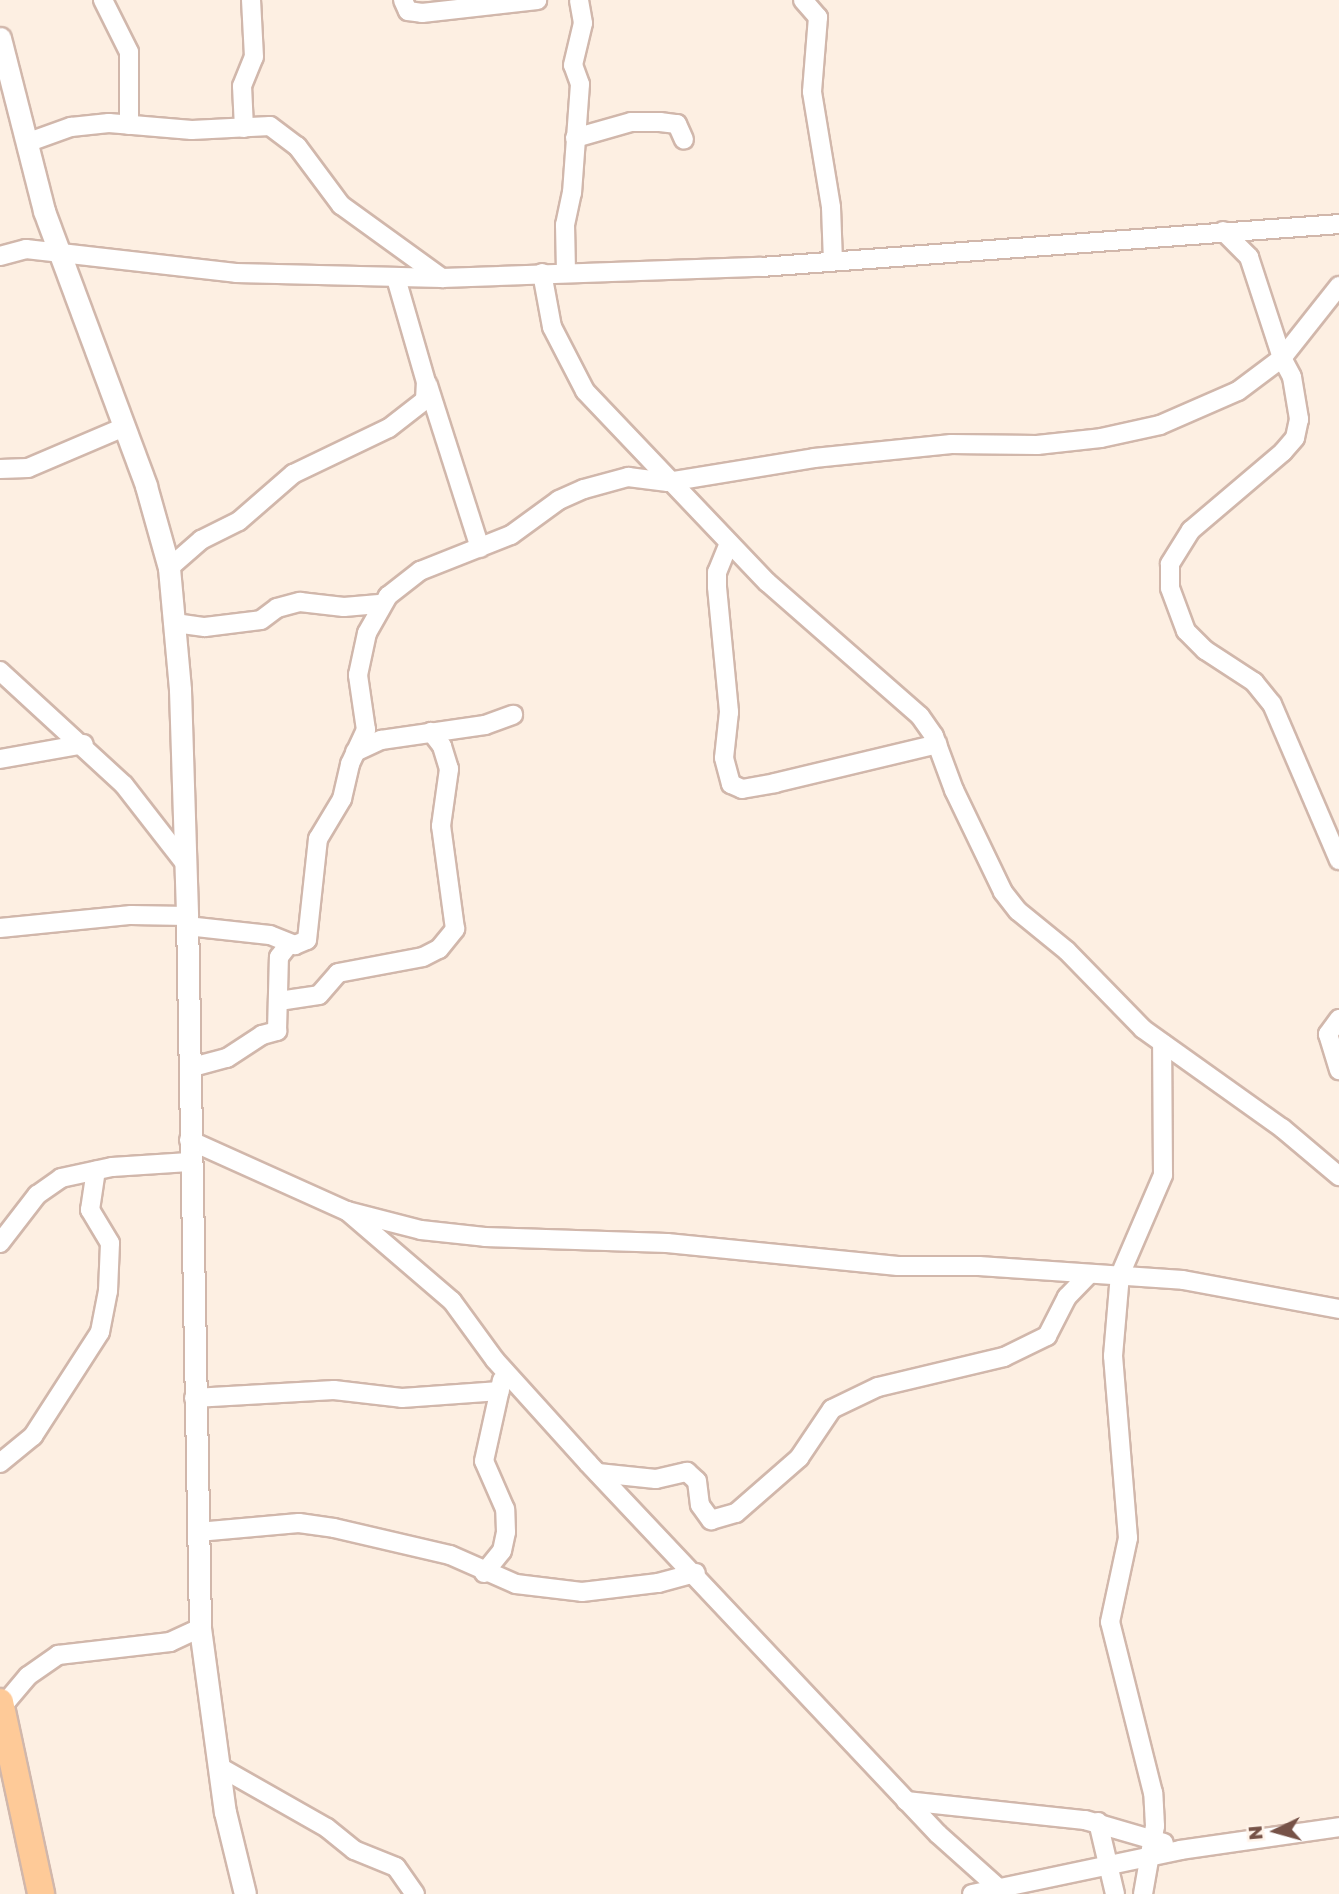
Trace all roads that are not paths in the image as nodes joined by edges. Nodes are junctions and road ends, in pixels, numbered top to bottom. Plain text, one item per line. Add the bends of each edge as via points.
1 (103, 0) edge
2 (251, 0) edge
3 (403, 0) edge
4 (537, 0) edge
5 (579, 0) edge
6 (803, 0) edge
7 (2, 51) edge
8 (129, 125) junction
9 (244, 128) junction
10 (575, 138) junction
11 (684, 140) dead end
12 (29, 142) junction
13 (1339, 224) edge
14 (1223, 231) junction
15 (57, 253) junction
16 (0, 256) edge
17 (833, 261) junction
18 (566, 272) junction
19 (542, 273) junction
20 (396, 278) junction
21 (442, 278) junction
22 (1339, 286) edge
23 (1282, 358) junction
24 (426, 382) junction
25 (124, 428) junction
26 (0, 469) edge
27 (668, 482) junction
28 (729, 542) junction
29 (480, 548) junction
30 (169, 568) junction
31 (382, 604) junction
32 (175, 623) junction
33 (0, 671) edge
34 (513, 715) dead end
35 (431, 732) junction
36 (84, 744) junction
37 (937, 744) junction
38 (355, 752) junction
39 (0, 759) edge
40 (1339, 860) edge
41 (184, 862) junction
42 (187, 921) junction
43 (0, 928) edge
44 (289, 944) junction
45 (279, 1001) junction
46 (1339, 1019) edge
47 (1162, 1043) junction
48 (189, 1068) junction
49 (1339, 1070) edge
50 (189, 1140) junction
51 (189, 1162) junction
52 (96, 1170) junction
53 (1339, 1176) edge
54 (347, 1211) junction
55 (0, 1243) edge
56 (1088, 1275) junction
57 (1120, 1275) junction
58 (1339, 1309) edge
59 (504, 1370) junction
60 (500, 1391) junction
61 (194, 1398) junction
62 (0, 1463) edge
63 (598, 1473) junction
64 (198, 1532) junction
65 (484, 1573) junction
66 (696, 1573) junction
67 (200, 1628) junction
68 (1, 1705) edge
69 (4, 1748) edge
70 (218, 1766) junction
71 (906, 1801) junction
72 (1098, 1822) junction
73 (1339, 1827) edge
74 (1152, 1847) junction
75 (1111, 1864) junction
76 (1002, 1890) edge
77 (41, 1894) edge
78 (245, 1894) edge
79 (415, 1894) edge
80 (972, 1894) edge
81 (1115, 1894) edge
82 (1143, 1894) edge

1 - 8 street via 129,52
2 - 9 street via 254,57 242,86
3 - 4 street via 411,13
5 - 10 street via 583,23 573,65 579,84
6 - 17 street via 818,17 811,92 831,207
7 - 12 street
8 - 9 street
8 - 12 street via 71,127
9 - 21 street via 276,130 297,146 341,205
10 - 11 street via 631,122 660,122 677,124
10 - 18 street via 565,225
12 - 15 street
13 - 14 street
14 - 17 street
14 - 23 street via 1248,257
15 - 16 street via 26,249
15 - 20 street via 236,273
15 - 25 street
17 - 18 street
18 - 19 street
19 - 21 street
19 - 27 street via 552,327 572,373
20 - 21 street
20 - 24 street
22 - 23 street
23 - 27 street via 1238,391 1196,412 1135,432 1037,445 951,444 855,453
23 - 40 street via 1292,377 1299,419 1295,438 1191,530 1170,564 1170,587 1186,631 1205,650 1254,682 1272,704
24 - 29 street
24 - 30 street via 425,400 389,428 293,474 257,508 201,540
25 - 26 street via 28,468
25 - 30 street
27 - 28 street
27 - 29 street via 628,477 584,489 559,500 511,536
28 - 37 street via 767,582 920,716
28 - 37 street via 720,558 717,587 729,712 724,758 731,783 742,789 775,783
29 - 31 street via 420,571
30 - 32 street
31 - 32 street via 344,607 300,602 277,608 261,620 205,627
31 - 38 street via 359,660 366,730
32 - 41 street
33 - 36 street
34 - 35 street via 485,725
35 - 38 street via 381,740
35 - 45 street via 442,746 449,769 441,826 455,929 439,949 423,957 338,973 319,995
36 - 39 street
36 - 41 street via 148,812
37 - 47 street via 1003,892
38 - 44 street via 342,799 318,839 310,931 301,943
41 - 42 street
42 - 43 street via 131,915
42 - 44 street via 270,935
42 - 48 street
44 - 45 street via 279,957
45 - 48 street via 276,1032 262,1035 227,1058
46 - 49 street via 1328,1034
47 - 53 street via 1282,1128
47 - 57 street via 1163,1175
48 - 50 street
50 - 51 street
50 - 54 street
51 - 52 street
51 - 61 street
52 - 55 street via 77,1172 47,1187
52 - 62 street via 90,1210 108,1237 110,1250 100,1332 33,1436
54 - 56 street via 421,1230 485,1237 632,1241 862,1263
54 - 59 street via 452,1301
56 - 57 street
56 - 63 street via 1067,1297 1047,1336 1004,1357 878,1387 832,1409 799,1458 736,1513 711,1520 700,1505 697,1481 687,1472 656,1479
57 - 58 street via 1183,1280
57 - 74 street via 1113,1402 1128,1538 1110,1622 1153,1793
59 - 60 street
59 - 63 street
60 - 61 street via 402,1398 334,1390
60 - 65 street via 484,1461 505,1509 506,1532 502,1551
61 - 64 street
63 - 66 street
64 - 65 street via 262,1524 334,1528 450,1555
64 - 67 street
65 - 66 street via 516,1584 582,1592 658,1583
66 - 71 street
67 - 68 street via 170,1642 58,1655 28,1676
67 - 70 street
68 - 69 main road
69 - 77 main road
70 - 78 street
70 - 79 street via 327,1828 354,1850 396,1867
71 - 72 street
71 - 76 street
72 - 74 street
72 - 75 street
73 - 74 street via 1180,1850
74 - 75 street
74 - 82 street
75 - 76 street
75 - 81 street
76 - 80 street

